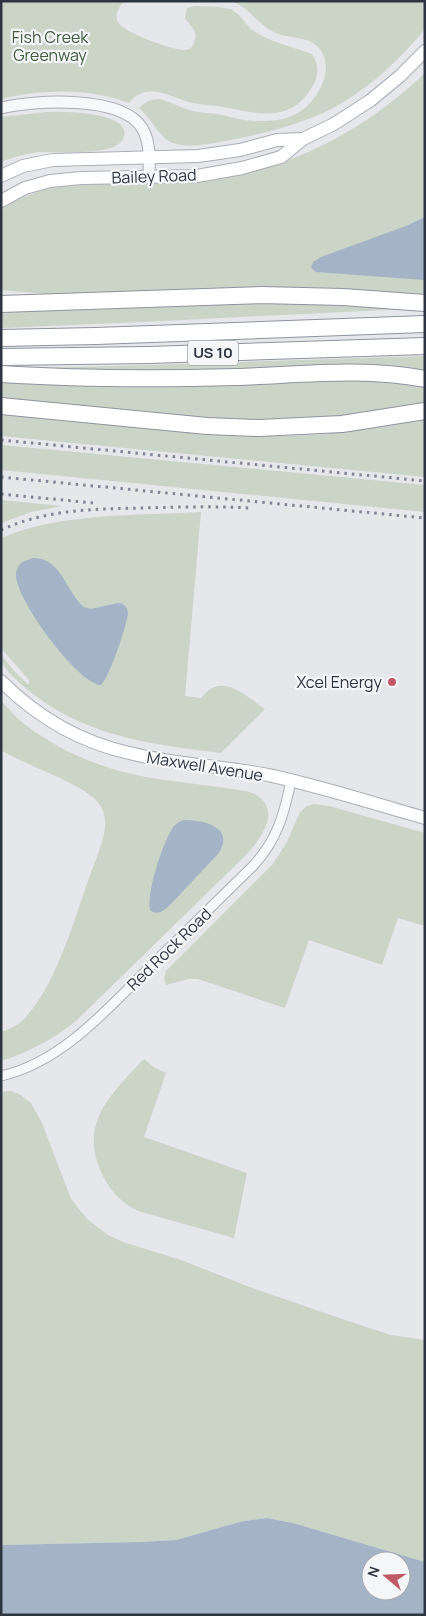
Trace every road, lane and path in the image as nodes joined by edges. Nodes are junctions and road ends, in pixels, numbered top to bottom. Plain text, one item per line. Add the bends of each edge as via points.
1 (425, 51) edge
2 (1, 108) edge
3 (303, 139) junction
4 (149, 158) junction
5 (1, 176) edge
6 (149, 177) junction
7 (1, 201) edge
8 (1, 294) edge
9 (84, 301) junction
10 (425, 303) edge
11 (1, 304) edge
12 (425, 324) edge
13 (1, 338) edge
14 (425, 346) edge
15 (1, 357) edge
16 (1, 374) edge
17 (425, 379) edge
18 (1, 406) edge
19 (425, 411) edge
20 (1, 681) edge
21 (291, 781) junction
22 (425, 818) edge
23 (1, 1076) edge

1 - 3 main road, Bailey Road via 371,100
2 - 4 street via 64,102 120,111 141,126 148,143
3 - 4 main road, Bailey Road via 277,140 211,155
3 - 6 main road, Bailey Road via 281,157 242,168 197,176
4 - 5 main road, Bailey Road via 52,160 23,166
4 - 6 street
6 - 7 main road, Bailey Road via 50,181 25,188
8 - 9 highway
9 - 10 highway via 283,295
9 - 11 highway
12 - 13 highway, US 10
14 - 15 highway, US 10
16 - 17 highway via 203,378 359,373
18 - 19 highway via 259,428 342,424
20 - 21 main road, Maxwell Avenue via 43,716 105,746 146,757
21 - 22 main road, Maxwell Avenue
21 - 23 street, Red Rock Road via 277,832 253,866 84,1031 37,1063

